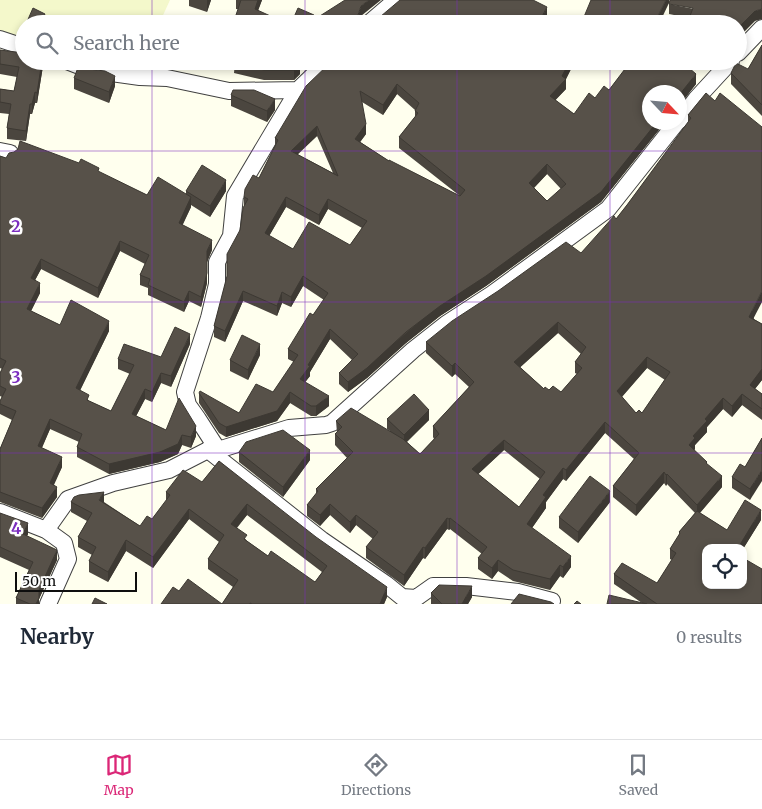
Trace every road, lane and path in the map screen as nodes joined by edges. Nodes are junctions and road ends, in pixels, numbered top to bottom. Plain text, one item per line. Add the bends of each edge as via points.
1 (396, 0) edge
2 (378, 15) edge
3 (762, 28) edge
4 (0, 39) edge
5 (15, 44) edge
6 (747, 44) edge
7 (90, 70) edge
8 (319, 70) edge
9 (723, 70) edge
10 (298, 90) junction
11 (687, 110) edge
12 (671, 130) edge
13 (213, 450) junction
14 (0, 512) edge
15 (46, 530) junction
16 (552, 601) edge
17 (53, 602) edge

1 - 2 street
3 - 6 street
4 - 5 street
7 - 10 street via 167,78 229,91
8 - 10 street
9 - 11 street
10 - 13 street via 235,196 231,236 217,262 217,284 185,392 188,406
12 - 13 street via 608,209 500,289 446,324 332,423 289,428
13 - 15 street via 169,470 113,483 68,499
13 - 16 street via 322,540 402,597 416,598 433,586 466,586 518,592
14 - 15 street
15 - 17 street via 64,543 68,559

